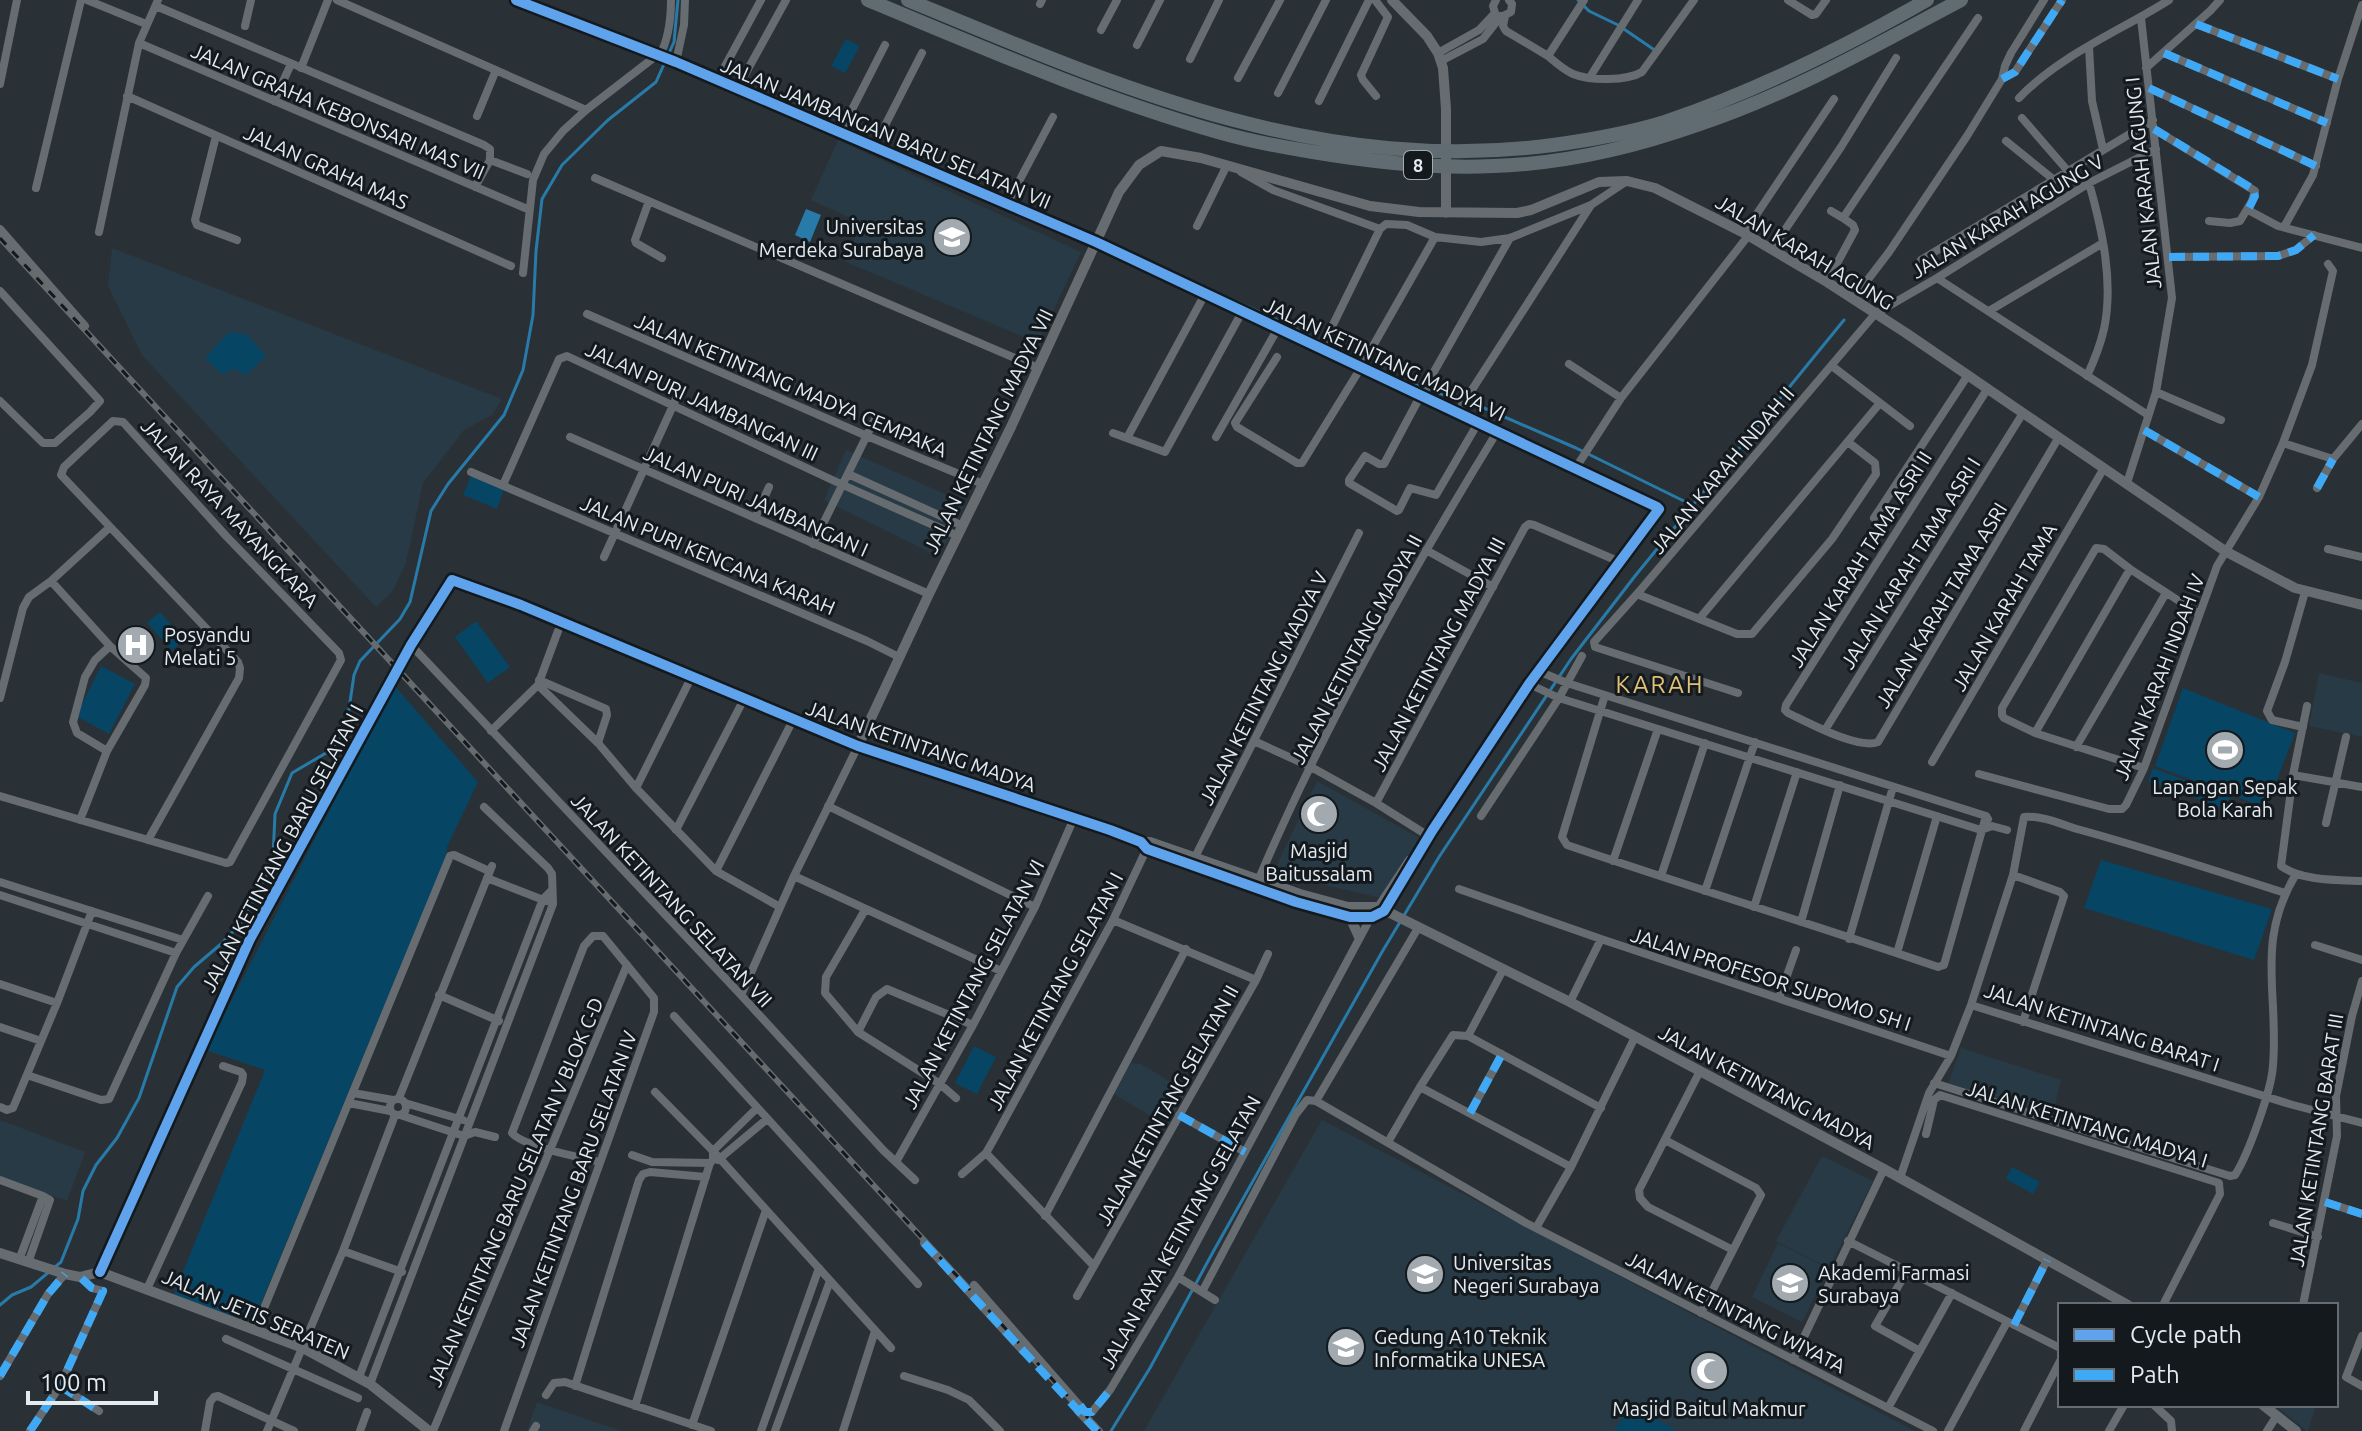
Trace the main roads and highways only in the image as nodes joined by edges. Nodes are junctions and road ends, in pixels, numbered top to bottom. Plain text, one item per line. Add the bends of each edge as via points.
1 (868, 0) edge
2 (908, 0) edge
3 (1927, 0) edge
4 (1961, 0) edge

1 - 4 highway, 8 via 1120,101 1221,133 1346,158 1474,167 1580,156 1699,125 1807,81
2 - 3 highway, 8 via 1076,69 1262,129 1421,151 1472,152 1580,141 1663,122 1851,44

